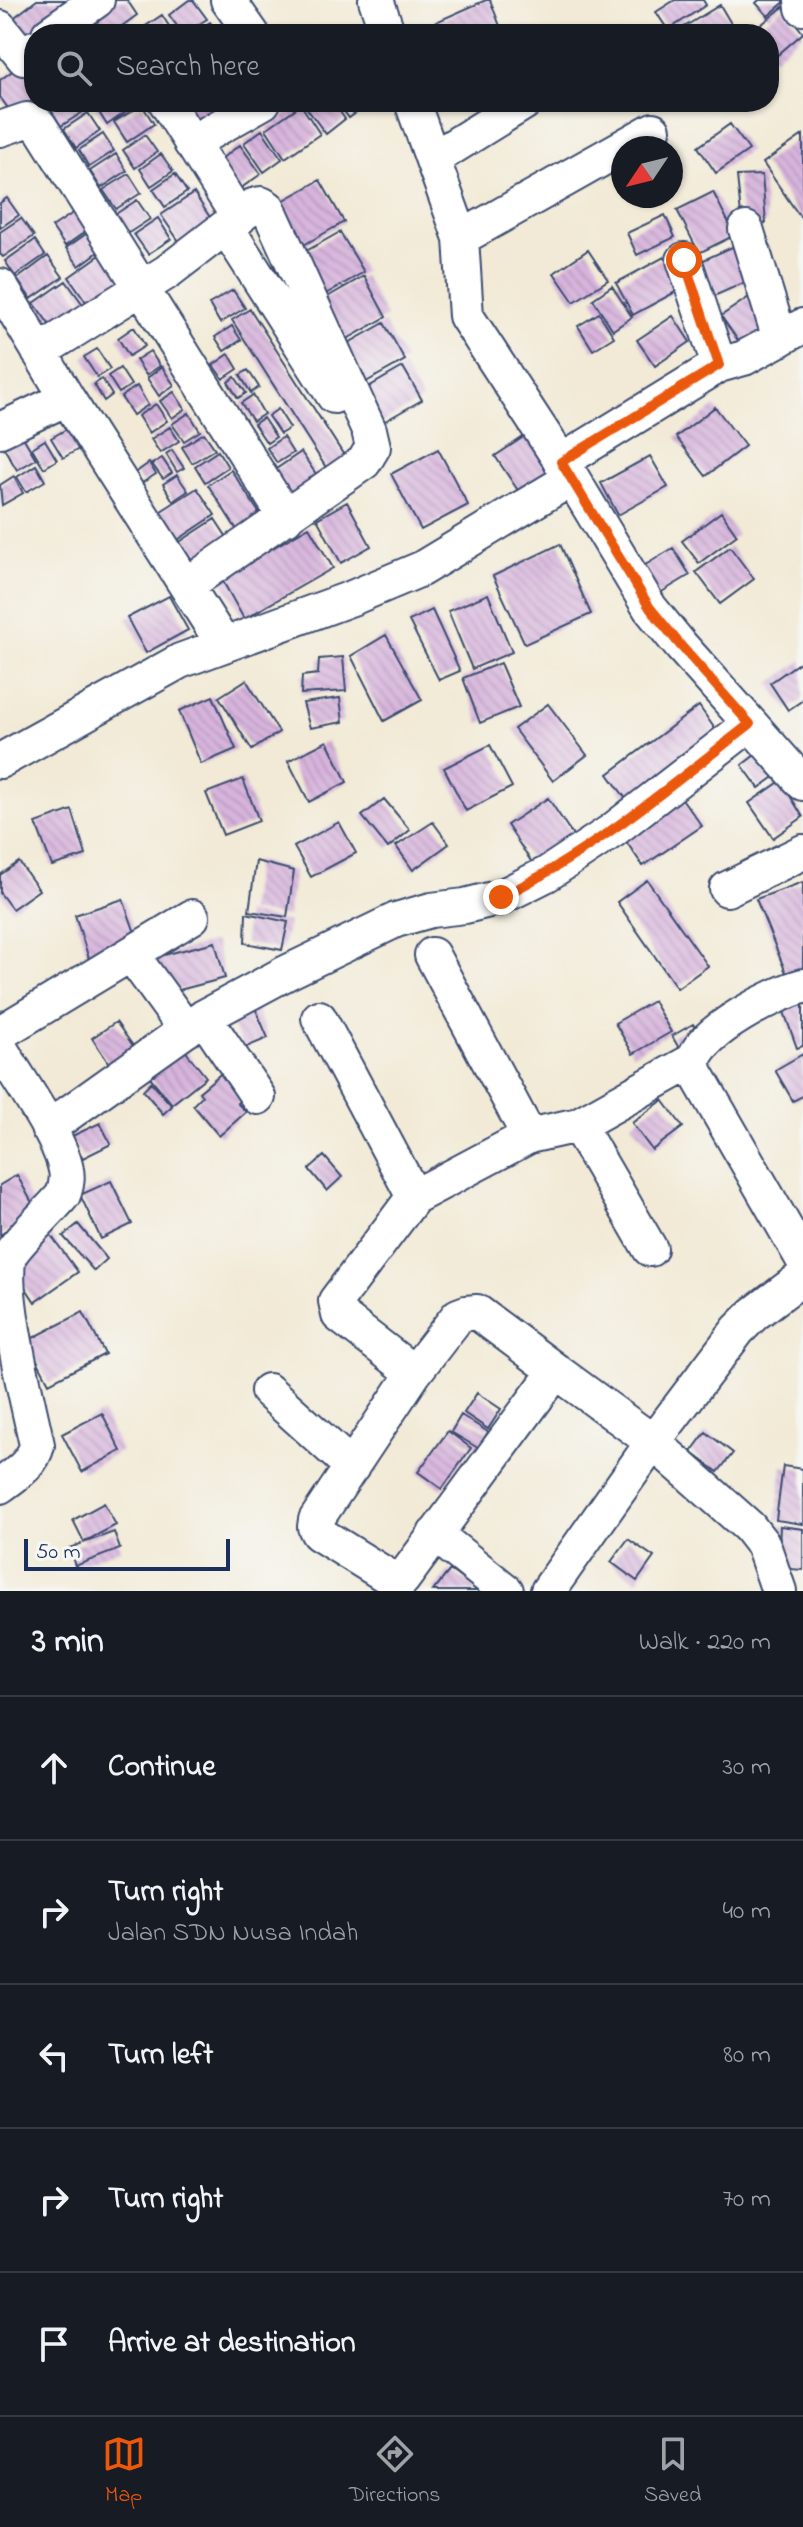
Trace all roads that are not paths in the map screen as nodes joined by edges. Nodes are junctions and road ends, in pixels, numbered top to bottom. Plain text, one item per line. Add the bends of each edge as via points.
1 (97, 0) edge
2 (228, 0) edge
3 (376, 0) edge
4 (802, 0) edge
5 (803, 8) edge
6 (63, 24) edge
7 (245, 24) edge
8 (384, 24) edge
9 (0, 28) edge
10 (24, 58) edge
11 (172, 112) edge
12 (245, 112) edge
13 (416, 112) edge
14 (509, 112) edge
15 (1, 126) edge
16 (653, 130) dead end
17 (191, 143) junction
18 (433, 159) junction
19 (232, 222) junction
20 (746, 229) dead end
21 (461, 238) junction
22 (684, 260) dead end
23 (143, 287) junction
24 (4, 300) edge
25 (792, 332) edge
26 (39, 352) junction
27 (719, 365) junction
28 (67, 398) junction
29 (0, 430) edge
30 (371, 454) junction
31 (566, 470) junction
32 (286, 518) junction
33 (187, 585) junction
34 (224, 645) junction
35 (750, 724) junction
36 (0, 761) edge
37 (803, 783) edge
38 (803, 852) edge
39 (727, 889) dead end
40 (192, 917) dead end
41 (131, 954) junction
42 (432, 955) dead end
43 (803, 986) edge
44 (319, 1018) dead end
45 (195, 1024) junction
46 (0, 1033) edge
47 (0, 1048) edge
48 (694, 1060) junction
49 (258, 1097) dead end
50 (578, 1125) junction
51 (48, 1128) junction
52 (529, 1136) junction
53 (414, 1197) junction
54 (650, 1249) dead end
55 (803, 1259) edge
56 (803, 1277) edge
57 (556, 1371) junction
58 (414, 1373) junction
59 (268, 1391) dead end
60 (653, 1442) junction
61 (352, 1467) junction
62 (0, 1486) edge
63 (435, 1534) junction
64 (506, 1591) edge
65 (548, 1591) edge
66 (779, 1591) edge

1 - 6 street
2 - 7 street
3 - 8 street
4 - 5 street
9 - 10 street
11 - 17 street
12 - 17 street
13 - 18 street
14 - 18 street
15 - 23 street via 27,120 39,125
16 - 21 street
17 - 19 street
18 - 21 street
19 - 23 street
19 - 30 street
19 - 30 street via 253,206 268,208 369,430
20 - 25 street
21 - 31 street via 466,316
22 - 27 street
23 - 26 street
23 - 32 street
24 - 26 street
25 - 27 street
26 - 28 street
27 - 31 street
28 - 29 street
28 - 33 street
30 - 32 street
31 - 34 street via 421,569
31 - 35 street via 650,608
32 - 33 street
33 - 34 street
34 - 36 street via 153,674
35 - 37 street
35 - 45 street via 612,831 547,874 501,897 396,920
38 - 39 street
40 - 41 street
41 - 45 street
41 - 46 street
42 - 52 street
43 - 48 street via 756,1004 730,1022
44 - 53 street
45 - 49 street
45 - 51 street
47 - 51 street
48 - 50 street
48 - 55 street via 696,1073
50 - 52 street
50 - 54 street
51 - 62 street via 67,1183 63,1195 10,1253 4,1269 9,1331 37,1445 29,1463
52 - 53 street
53 - 58 street via 335,1307
56 - 60 street via 738,1330
57 - 58 street via 477,1312 458,1316
57 - 60 street
57 - 63 street
58 - 61 street
59 - 61 street
60 - 65 street
60 - 66 street via 749,1527 763,1545
61 - 63 street via 316,1520 318,1533 397,1582
63 - 64 street

